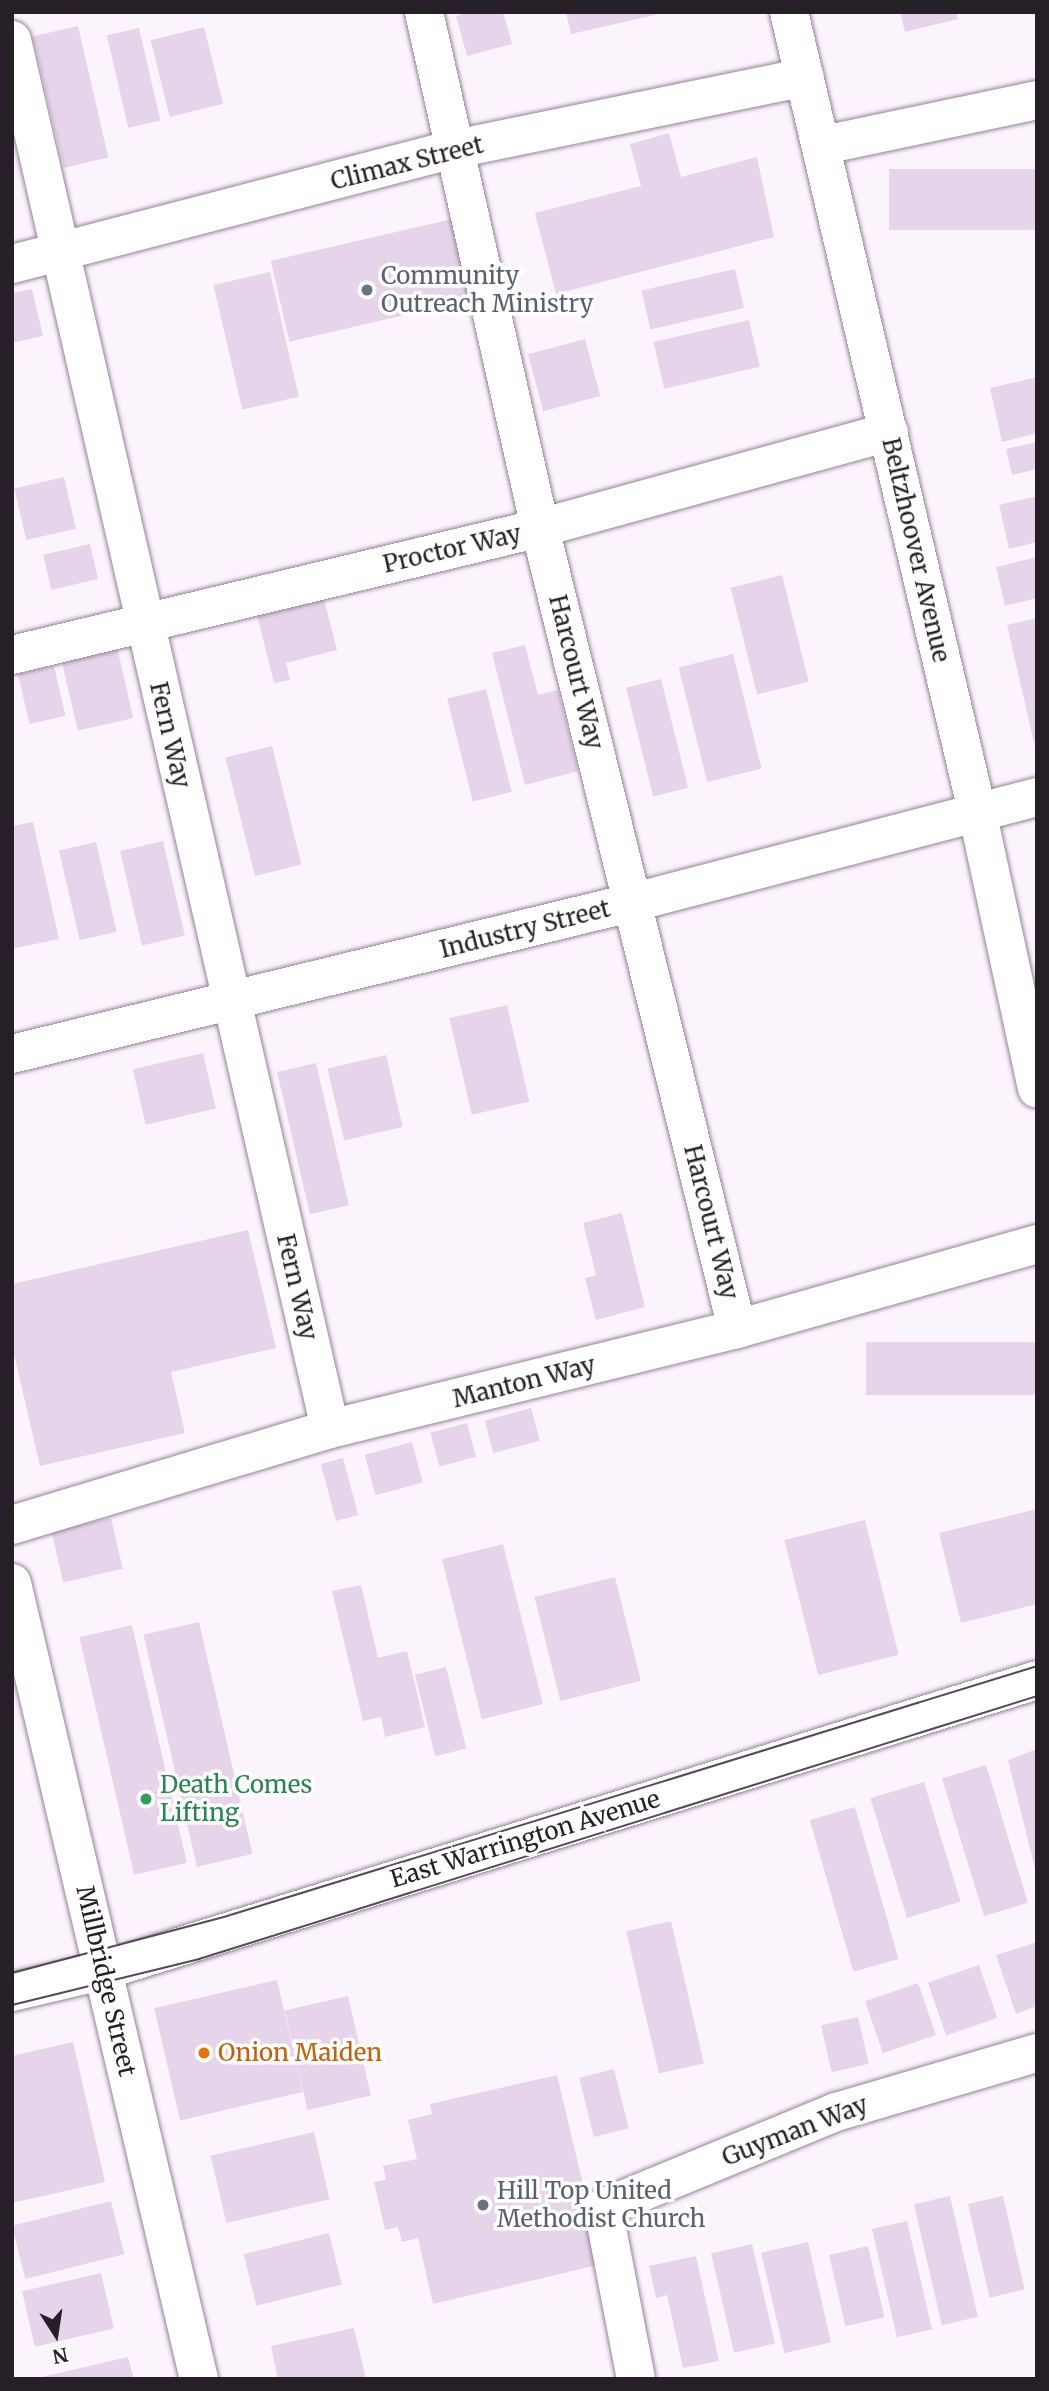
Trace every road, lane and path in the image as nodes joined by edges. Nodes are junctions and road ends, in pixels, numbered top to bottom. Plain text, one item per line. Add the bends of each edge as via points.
1 (424, 12) edge
2 (789, 12) edge
3 (12, 40) edge
4 (806, 77) junction
5 (1037, 100) edge
6 (824, 145) junction
7 (455, 149) junction
8 (64, 253) junction
9 (12, 264) edge
10 (889, 432) junction
11 (540, 528) junction
12 (144, 620) junction
13 (12, 655) edge
14 (1037, 797) edge
15 (977, 811) junction
16 (634, 902) junction
17 (231, 1000) junction
18 (12, 1054) edge
19 (1037, 1089) edge
20 (1037, 1244) edge
21 (737, 1329) junction
22 (330, 1429) junction
23 (12, 1525) edge
24 (12, 1583) edge
25 (1037, 1680) edge
26 (105, 1970) junction
27 (12, 1992) edge
28 (1037, 2053) edge
29 (199, 2379) edge
30 (636, 2379) edge

1 - 7 street, Harcourt Way
2 - 4 street, Beltzhoover Avenue
3 - 8 street, Fern Way
4 - 6 street, Beltzhoover Avenue
4 - 7 street, Climax Street
5 - 6 street
6 - 10 street, Beltzhoover Avenue
7 - 8 street, Climax Street
7 - 11 street, Harcourt Way
8 - 9 street, Climax Street
8 - 12 street, Fern Way
10 - 11 street, Proctor Way
10 - 15 street, Beltzhoover Avenue
11 - 12 street, Proctor Way
11 - 16 street, Harcourt Way
12 - 13 street, Proctor Way
12 - 17 street, Fern Way
14 - 15 street, Industry Street
15 - 16 street, Industry Street
15 - 19 street, Beltzhoover Avenue
16 - 17 street, Industry Street
16 - 21 street, Harcourt Way
17 - 18 street, Industry Street
17 - 22 street, Fern Way
20 - 21 street, Manton Way
21 - 22 street, Manton Way
22 - 23 street, Manton Way
24 - 26 street, Millbridge Street
25 - 26 street, East Warrington Avenue
26 - 27 street, East Warrington Avenue
26 - 29 street, Millbridge Street
28 - 30 street, Guyman Way via 835,2112 603,2208

